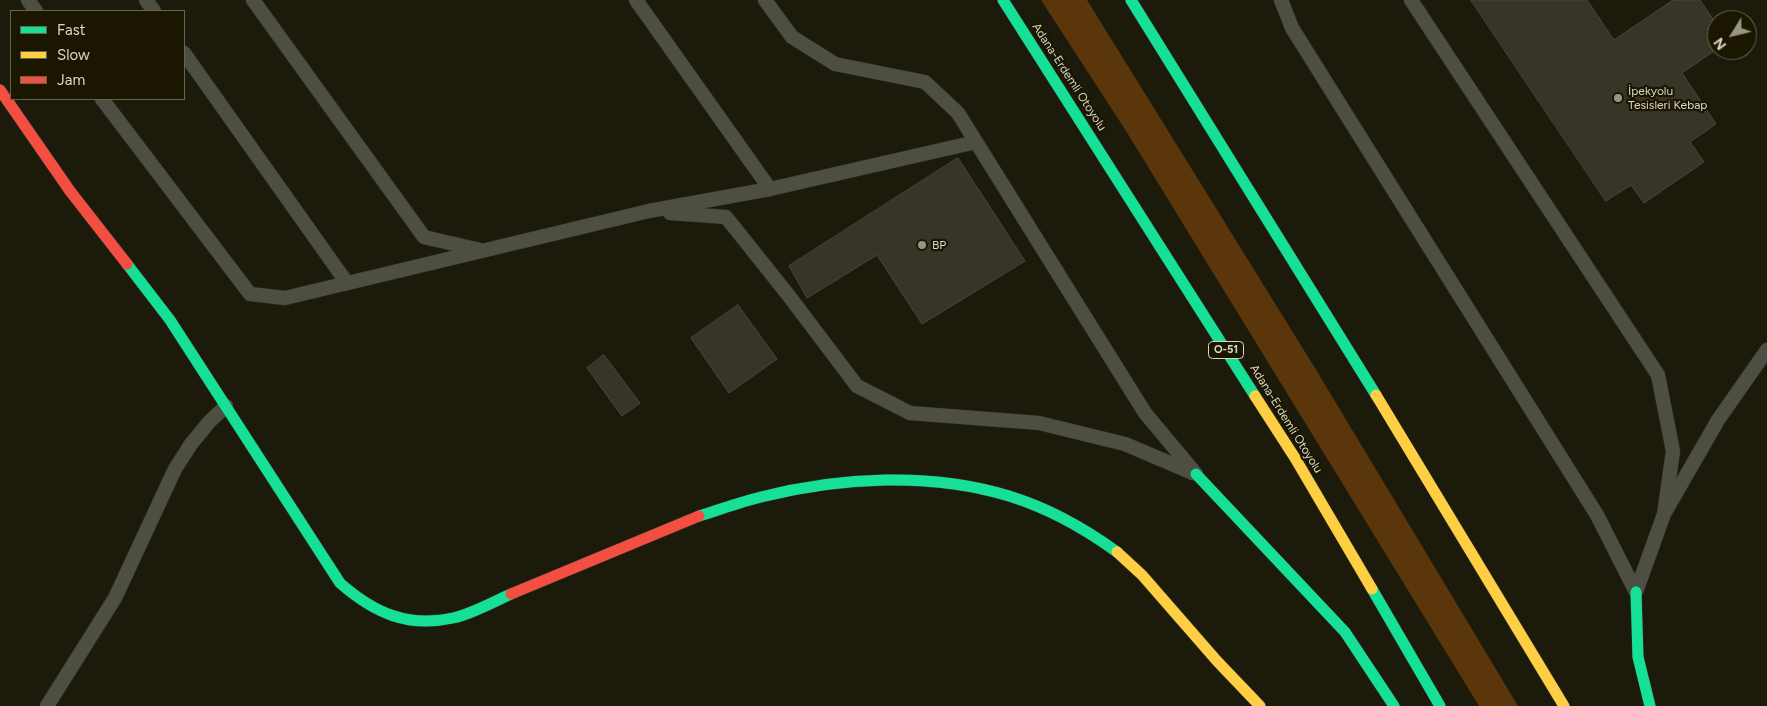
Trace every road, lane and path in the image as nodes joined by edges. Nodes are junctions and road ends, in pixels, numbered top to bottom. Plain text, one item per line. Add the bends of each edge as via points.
1 (253, 0) edge
2 (636, 0) edge
3 (765, 0) edge
4 (1003, 0) edge
5 (1131, 0) edge
6 (1281, 0) edge
7 (1411, 0) edge
8 (185, 54) edge
9 (0, 90) edge
10 (103, 100) edge
11 (976, 142) junction
12 (770, 190) junction
13 (649, 211) junction
14 (482, 251) junction
15 (347, 283) junction
16 (1767, 350) edge
17 (226, 406) junction
18 (1196, 474) junction
19 (1664, 514) junction
20 (1636, 592) junction
21 (47, 706) edge
22 (1260, 706) edge
23 (1394, 706) edge
24 (1440, 706) edge
25 (1564, 706) edge
26 (1650, 706) edge

1 - 14 lane via 424,237
2 - 12 lane
3 - 11 lane via 792,37 835,64 925,82 958,114
4 - 24 main road, Adana-Erdemli Otoyolu / O-51 via 1295,458
5 - 25 main road via 1329,317
6 - 20 lane via 1292,28 1596,514
7 - 19 lane via 1658,375 1673,450
8 - 15 lane
9 - 17 main road via 70,192 170,320
10 - 15 lane via 250,294 285,298
11 - 12 lane
11 - 18 lane via 1145,413
12 - 13 lane
13 - 14 lane
13 - 18 lane via 726,217 857,386 910,413 1039,423 1125,444
14 - 15 lane
16 - 19 lane via 1718,420
17 - 21 lane via 191,444 175,469 115,598
17 - 22 main road via 340,583 360,601 390,617 412,622 455,618 685,521 762,497 846,484 935,483 1007,495 1042,508 1104,542 1155,588
18 - 23 main road via 1345,632
19 - 20 lane
20 - 26 main road via 1638,656

